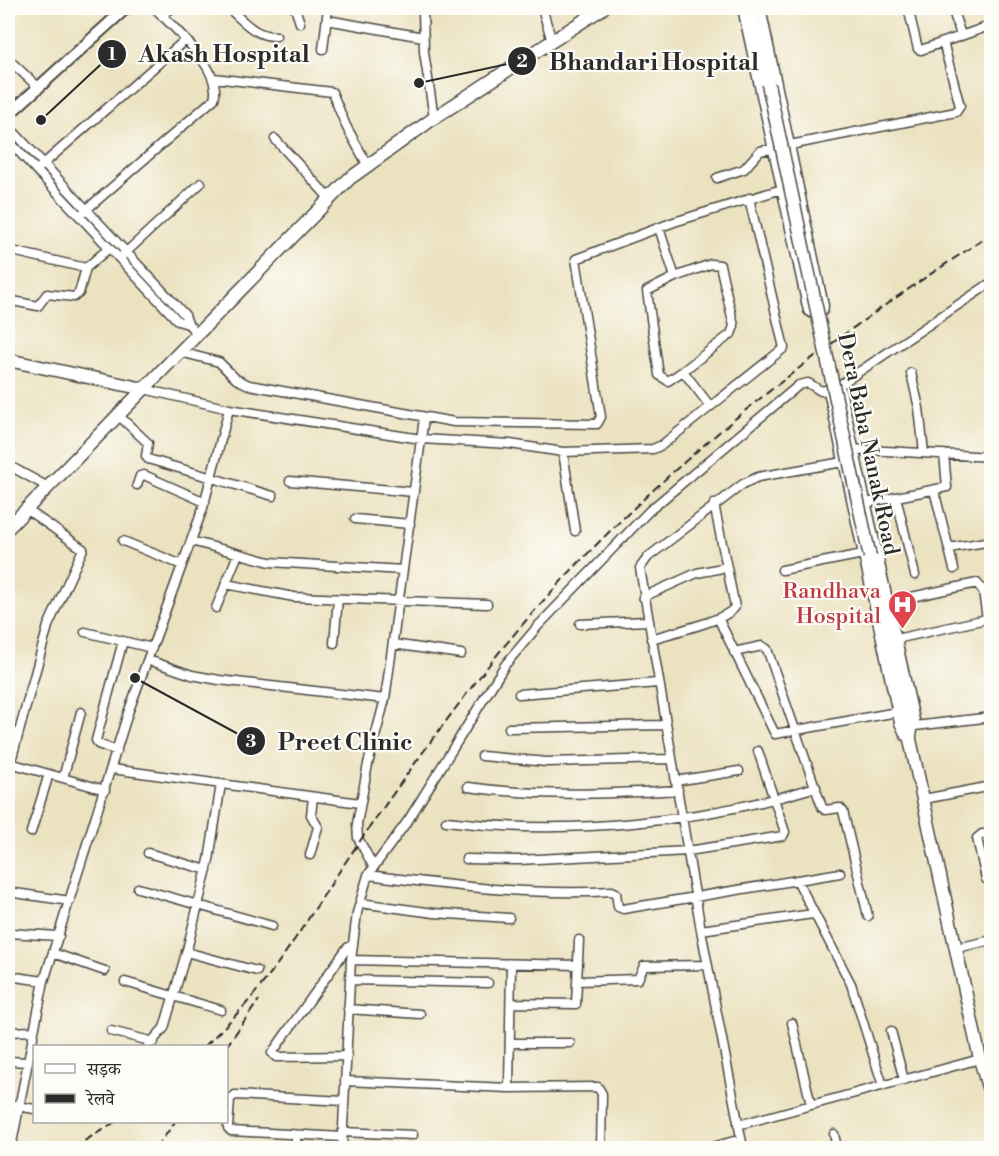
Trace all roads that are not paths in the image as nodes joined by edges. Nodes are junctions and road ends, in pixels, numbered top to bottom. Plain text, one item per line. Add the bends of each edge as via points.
1 (126, 8) edge
2 (154, 8) edge
3 (172, 8) edge
4 (228, 8) edge
5 (295, 8) edge
6 (328, 8) edge
7 (423, 8) edge
8 (542, 8) edge
9 (603, 8) edge
10 (742, 8) edge
11 (761, 8) edge
12 (908, 8) edge
13 (952, 8) edge
14 (162, 16) junction
15 (327, 20) junction
16 (300, 23) dead end
17 (992, 25) edge
18 (961, 34) junction
19 (276, 36) dead end
20 (423, 37) junction
21 (551, 38) dead end
22 (184, 41) junction
23 (943, 42) junction
24 (323, 50) dead end
25 (8, 59) edge
26 (214, 78) junction
27 (38, 87) junction
28 (8, 115) edge
29 (434, 118) junction
30 (8, 130) edge
31 (275, 139) dead end
32 (8, 140) edge
33 (790, 145) junction
34 (773, 149) junction
35 (367, 164) junction
36 (40, 167) junction
37 (717, 178) dead end
38 (201, 183) dead end
39 (782, 189) junction
40 (749, 198) junction
41 (330, 199) junction
42 (82, 212) junction
43 (659, 228) junction
44 (109, 248) junction
45 (8, 250) edge
46 (123, 256) junction
47 (86, 268) junction
48 (675, 277) junction
49 (992, 282) edge
50 (8, 300) edge
51 (198, 334) junction
52 (180, 352) junction
53 (8, 360) edge
54 (683, 371) junction
55 (910, 373) dead end
56 (840, 385) junction
57 (144, 389) junction
58 (828, 390) junction
59 (710, 405) junction
60 (229, 409) junction
61 (118, 415) junction
62 (424, 418) junction
63 (421, 440) junction
64 (840, 448) junction
65 (854, 449) junction
66 (563, 452) junction
67 (924, 453) junction
68 (944, 454) junction
69 (992, 456) edge
70 (843, 462) junction
71 (8, 465) edge
72 (211, 477) junction
73 (290, 481) dead end
74 (137, 485) dead end
75 (48, 487) junction
76 (934, 490) junction
77 (414, 492) junction
78 (273, 496) dead end
79 (896, 497) junction
80 (205, 502) junction
81 (866, 503) junction
82 (714, 504) junction
83 (26, 509) junction
84 (355, 519) dead end
85 (410, 524) junction
86 (8, 528) edge
87 (575, 531) dead end
88 (123, 541) dead end
89 (191, 541) junction
90 (992, 541) edge
91 (949, 548) junction
92 (238, 554) junction
93 (863, 554) junction
94 (182, 565) junction
95 (727, 567) junction
96 (954, 569) dead end
97 (403, 570) junction
98 (782, 570) dead end
99 (915, 575) dead end
100 (226, 584) junction
101 (643, 597) junction
102 (338, 599) junction
103 (399, 599) junction
104 (888, 602) junction
105 (487, 604) dead end
106 (216, 608) dead end
107 (718, 618) junction
108 (989, 619) edge
109 (648, 621) junction
110 (580, 624) dead end
111 (85, 632) dead end
112 (651, 639) junction
113 (896, 639) junction
114 (123, 641) junction
115 (334, 643) dead end
116 (393, 644) junction
117 (152, 648) junction
118 (734, 652) junction
119 (461, 654) dead end
120 (148, 660) junction
121 (658, 683) junction
122 (519, 694) dead end
123 (385, 699) junction
124 (81, 712) dead end
125 (897, 712) junction
126 (992, 717) edge
127 (665, 725) junction
128 (912, 727) junction
129 (509, 728) dead end
130 (798, 731) junction
131 (911, 741) junction
132 (117, 751) junction
133 (758, 751) dead end
134 (482, 756) dead end
135 (671, 759) junction
136 (9, 767) edge
137 (112, 769) junction
138 (739, 771) dead end
139 (49, 774) junction
140 (63, 778) junction
141 (221, 784) junction
142 (676, 785) junction
143 (992, 786) edge
144 (816, 787) junction
145 (468, 788) dead end
146 (105, 790) junction
147 (313, 797) junction
148 (924, 799) junction
149 (774, 800) junction
150 (360, 803) junction
151 (682, 817) junction
152 (446, 820) dead end
153 (31, 832) dead end
154 (992, 834) edge
155 (688, 851) junction
156 (148, 853) dead end
157 (310, 855) dead end
158 (466, 859) dead end
159 (373, 866) junction
160 (207, 870) junction
161 (840, 873) dead end
162 (368, 875) junction
163 (986, 879) dead end
164 (798, 880) junction
165 (138, 888) dead end
166 (8, 892) edge
167 (695, 897) junction
168 (70, 901) junction
169 (360, 903) junction
170 (199, 904) junction
171 (813, 914) junction
172 (868, 916) dead end
173 (509, 918) dead end
174 (272, 926) dead end
175 (701, 930) junction
176 (8, 933) edge
177 (59, 936) junction
178 (579, 940) dead end
179 (992, 940) edge
180 (352, 945) junction
181 (957, 948) junction
182 (186, 951) junction
183 (53, 953) junction
184 (351, 960) junction
185 (511, 964) junction
186 (707, 965) junction
187 (578, 966) junction
188 (105, 971) dead end
189 (257, 971) dead end
190 (8, 976) edge
191 (350, 980) junction
192 (44, 981) junction
193 (578, 981) junction
194 (124, 982) dead end
195 (488, 983) dead end
196 (173, 996) junction
197 (511, 1004) junction
198 (348, 1009) junction
199 (221, 1010) dead end
200 (420, 1014) dead end
201 (792, 1023) dead end
202 (111, 1030) dead end
203 (33, 1031) junction
204 (891, 1031) dead end
205 (8, 1032) edge
206 (510, 1043) junction
207 (570, 1043) dead end
208 (151, 1044) edge
209 (347, 1056) junction
210 (980, 1059) junction
211 (8, 1061) edge
212 (28, 1062) junction
213 (904, 1080) junction
214 (345, 1081) junction
215 (884, 1086) junction
216 (509, 1088) junction
217 (344, 1101) junction
218 (992, 1101) edge
219 (8, 1104) edge
220 (811, 1105) junction
221 (22, 1107) junction
222 (33, 1108) edge
223 (738, 1125) junction
224 (834, 1134) dead end
225 (296, 1135) junction
226 (342, 1135) junction
227 (413, 1135) dead end
228 (734, 1141) dead end
229 (12, 1149) edge
230 (296, 1149) edge
231 (342, 1149) edge
232 (601, 1149) edge
233 (709, 1149) edge
234 (743, 1149) edge
235 (837, 1149) edge

1 - 27 street
2 - 14 street
3 - 14 street
4 - 19 street via 255,31
5 - 16 street
6 - 15 street
7 - 20 street
8 - 21 street
9 - 29 main road
10 - 34 street
11 - 33 street
11 - 128 main road, Dera Baba Nanak Road, bridge
12 - 23 street via 918,49
13 - 18 street
14 - 22 street
15 - 20 street
15 - 24 street
17 - 18 street
18 - 23 street
20 - 29 street
22 - 26 street
22 - 36 street
23 - 33 street via 959,110
25 - 27 street
26 - 35 street via 332,92
26 - 42 street via 216,92 210,105
27 - 28 street
29 - 35 main road
30 - 36 street via 14,132
31 - 41 street
32 - 36 street
33 - 34 street
33 - 39 street via 824,306 823,311 813,315 808,311
34 - 37 street via 755,154 744,169
34 - 39 street
35 - 41 main road
36 - 42 street
38 - 46 street
39 - 40 street
40 - 43 street
40 - 59 street via 784,345
41 - 51 main road
42 - 44 street
42 - 46 street
43 - 48 street
43 - 62 street via 576,259 600,422 489,423
44 - 46 street
44 - 47 street
45 - 47 street
46 - 51 street via 185,315
47 - 50 street via 74,297 48,294 38,306
48 - 54 street via 649,288 646,294 659,375 668,381
48 - 54 street via 720,265 735,329
49 - 56 street
51 - 52 main road
52 - 57 main road
52 - 62 street via 219,362 236,379 249,385
53 - 57 main road
54 - 59 street
55 - 67 street
56 - 58 street
56 - 65 street
57 - 60 street
57 - 61 main road
58 - 64 street
58 - 159 street via 799,384 649,511 606,554 505,665 409,819
59 - 66 street via 656,448
60 - 63 street
60 - 72 street
61 - 72 street via 148,443 148,459
61 - 75 main road
62 - 63 street
63 - 66 street via 510,444
63 - 77 street
64 - 65 street
64 - 70 street
65 - 67 street
65 - 81 street
66 - 87 street
67 - 68 street
68 - 69 street
68 - 76 street via 948,484
70 - 82 street via 758,477
70 - 93 street
71 - 75 street
72 - 78 street
72 - 80 street
73 - 77 street
74 - 80 street via 140,476 144,476
75 - 83 main road
76 - 79 street
76 - 91 street
77 - 85 street
79 - 81 street
79 - 99 street
80 - 89 street
81 - 104 street
82 - 95 street
82 - 101 street via 644,562 640,575
83 - 86 main road
83 - 136 street via 83,549 48,626
84 - 85 street
85 - 97 street
88 - 94 street
89 - 92 street
89 - 94 street
90 - 91 street
91 - 96 street
92 - 97 street via 270,562
92 - 100 street
93 - 98 street
93 - 125 street
94 - 117 street
95 - 101 street via 697,573
95 - 107 street via 735,607
97 - 103 street
100 - 102 street via 264,593
100 - 106 street
101 - 109 street
102 - 103 street
102 - 115 street
103 - 105 street
103 - 116 street
104 - 108 street via 977,583 983,591
104 - 113 street
107 - 112 street
107 - 118 street
108 - 113 street
109 - 110 street
109 - 112 street
111 - 114 street
112 - 121 street
113 - 128 street
114 - 117 street
114 - 132 street via 96,740
116 - 119 street
116 - 123 street
117 - 120 street
118 - 130 street via 775,734
118 - 130 street via 766,647
120 - 123 street via 205,678
120 - 132 street
121 - 122 street
121 - 127 street
123 - 150 street
124 - 140 street
125 - 130 street
125 - 131 street via 903,732
126 - 128 street
127 - 129 street
127 - 135 street
128 - 131 main road, Dera Baba Nanak Road
130 - 144 street
131 - 148 main road, Dera Baba Nanak Road
132 - 137 street
133 - 149 street
134 - 135 street via 547,762
135 - 142 street
136 - 139 street
137 - 141 street
137 - 146 street
138 - 142 street
139 - 140 street
139 - 153 street
140 - 146 street
141 - 147 street
141 - 160 street
142 - 145 street via 601,794 534,794
142 - 151 street
143 - 148 street
144 - 149 street
144 - 172 street via 824,809 840,807 843,811
146 - 168 street
147 - 150 street
147 - 157 street via 311,815 318,827
148 - 181 main road, Dera Baba Nanak Road
149 - 151 street
149 - 155 street via 783,836
150 - 159 street via 358,838
151 - 152 street via 521,827
151 - 155 street
154 - 163 street via 976,838
155 - 158 street
155 - 167 street
156 - 160 street
159 - 162 street
160 - 170 street
161 - 164 street
162 - 167 street via 494,890 612,891 620,909
162 - 169 street
164 - 167 street
164 - 171 street
165 - 170 street
166 - 168 street
167 - 175 street
168 - 177 street
169 - 173 street
169 - 180 street
170 - 174 street
170 - 182 street
171 - 175 street
171 - 215 street via 851,984
175 - 186 street
176 - 177 street
177 - 183 street
178 - 187 street
179 - 181 street
180 - 184 street
180 - 209 street via 272,1053 276,1057
181 - 210 main road, Dera Baba Nanak Road
182 - 189 street
182 - 196 street
183 - 188 street
183 - 192 street
184 - 185 street
184 - 191 street
185 - 187 street
185 - 197 street
186 - 193 street via 644,966 638,980
186 - 223 street
187 - 193 street
190 - 192 street
191 - 195 street
191 - 198 street
192 - 203 street
193 - 197 street via 576,1004
194 - 196 street
196 - 199 street
196 - 208 street via 164,1028
197 - 206 street
198 - 200 street
198 - 209 street
201 - 220 street
202 - 208 street
203 - 205 street
203 - 212 street
204 - 213 street
206 - 207 street
206 - 216 street
209 - 214 street
210 - 213 street
210 - 218 main road, Dera Baba Nanak Road
211 - 212 street
212 - 221 street
213 - 215 street
214 - 216 street
214 - 217 street
215 - 220 street
216 - 232 street via 598,1087 602,1098
217 - 225 street via 231,1097 231,1131
217 - 226 street
219 - 221 street
220 - 223 street
221 - 222 street
221 - 229 street
223 - 234 street
224 - 235 street
225 - 226 street
225 - 230 street
226 - 227 street
226 - 231 street
228 - 233 street

